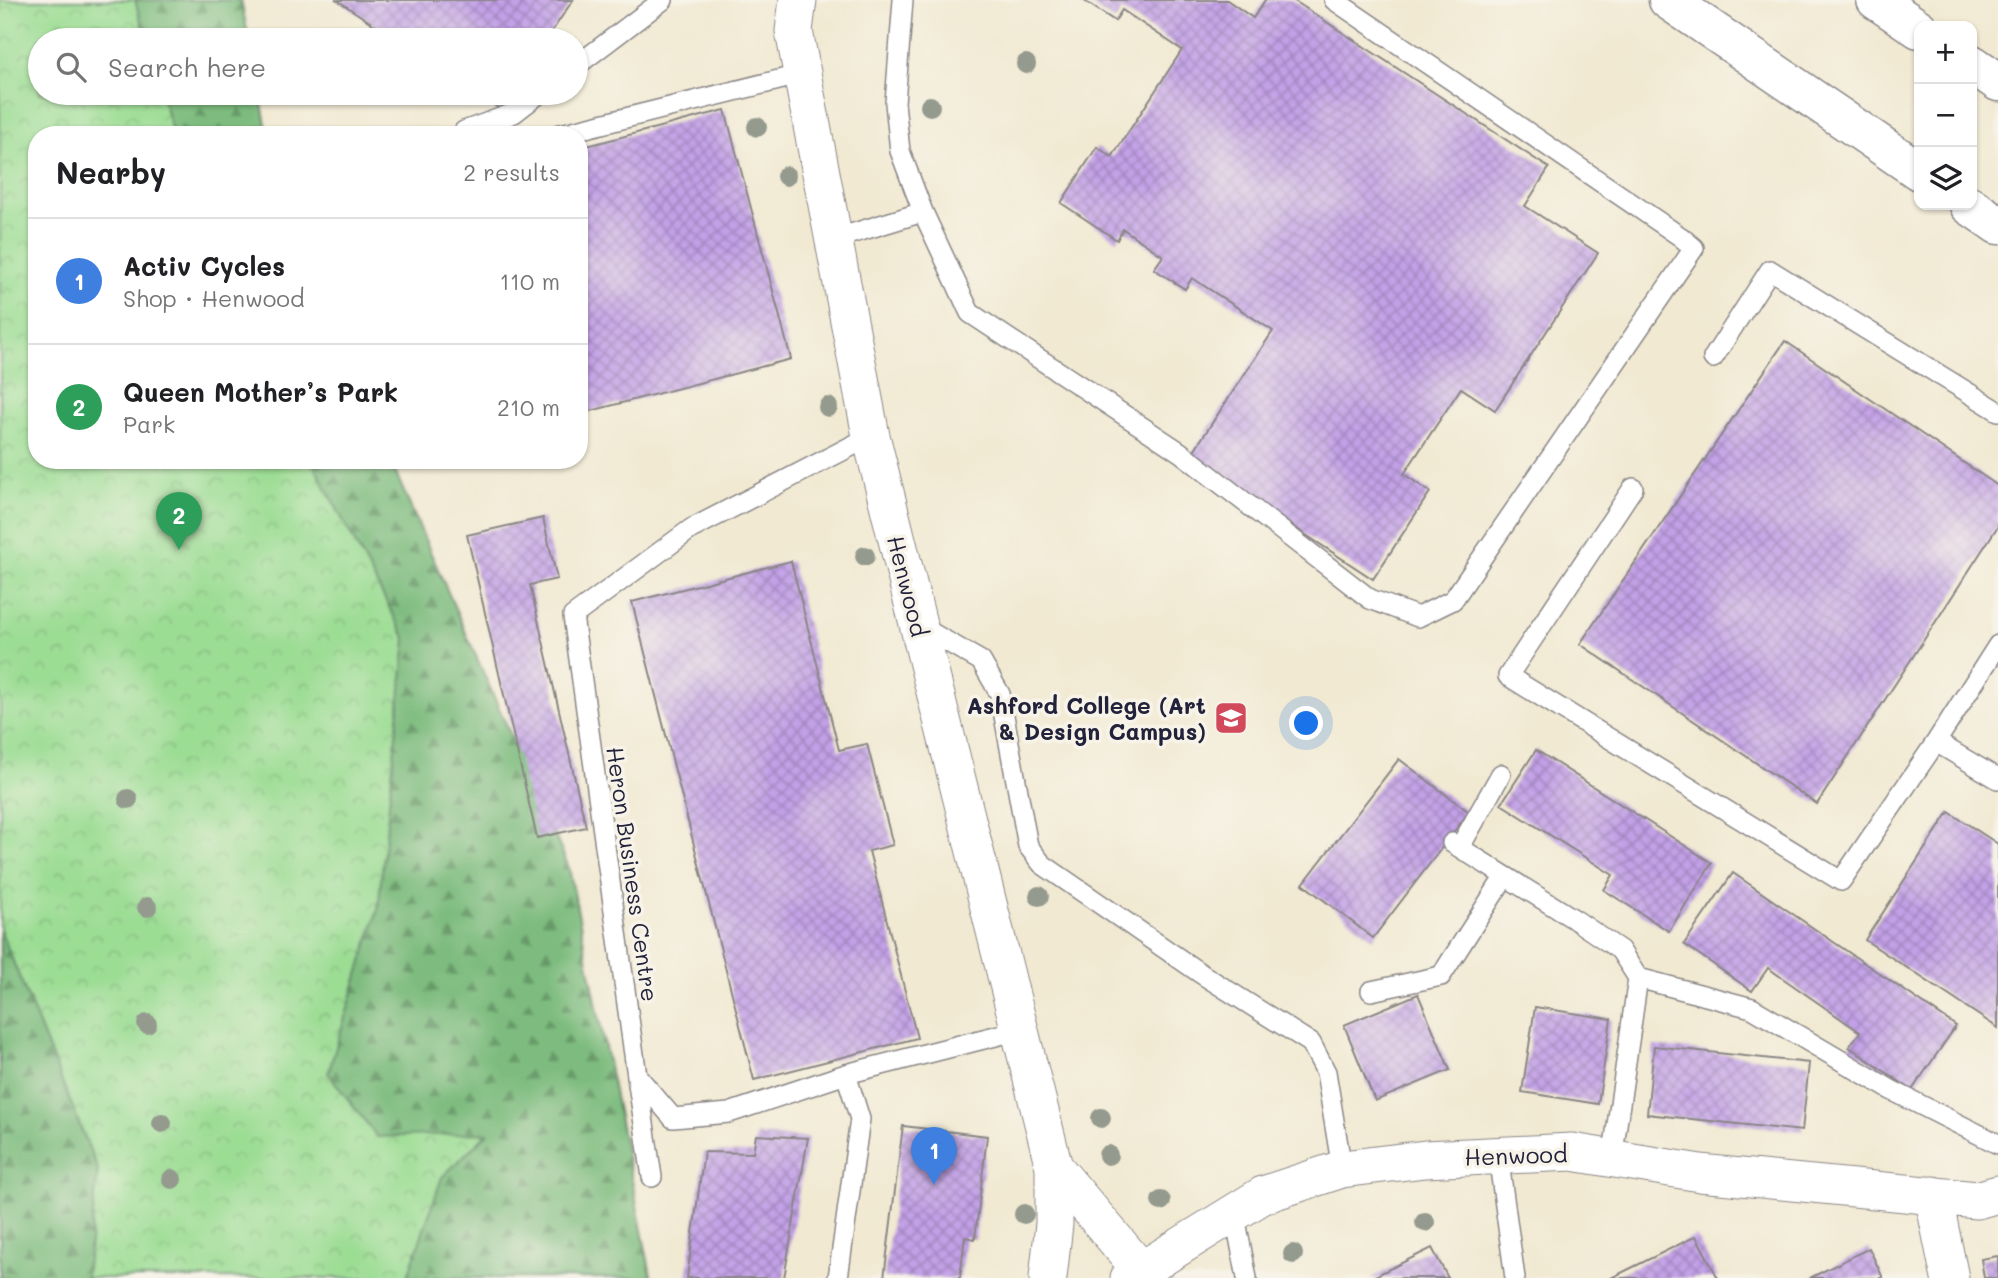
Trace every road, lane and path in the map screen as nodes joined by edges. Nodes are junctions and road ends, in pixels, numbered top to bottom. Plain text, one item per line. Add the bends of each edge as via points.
1 (663, 0) edge
2 (798, 0) edge
3 (903, 0) edge
4 (1334, 0) edge
5 (1668, 0) edge
6 (1877, 0) edge
7 (1914, 26) edge
8 (588, 57) edge
9 (1977, 67) edge
10 (803, 74) junction
11 (1998, 82) edge
12 (524, 105) edge
13 (478, 126) edge
14 (588, 127) edge
15 (1914, 168) edge
16 (1976, 210) edge
17 (923, 212) junction
18 (1998, 225) edge
19 (834, 239) junction
20 (1713, 358) dead end
21 (1998, 411) edge
22 (871, 436) junction
23 (1633, 488) dead end
24 (918, 625) junction
25 (1998, 645) edge
26 (1936, 742) junction
27 (1501, 774) dead end
28 (1998, 779) edge
29 (1506, 876) junction
30 (1638, 978) junction
31 (1371, 991) dead end
32 (1019, 1030) junction
33 (846, 1074) junction
34 (637, 1076) junction
35 (1998, 1144) edge
36 (1498, 1155) junction
37 (1612, 1160) junction
38 (1054, 1167) junction
39 (1342, 1169) junction
40 (652, 1177) dead end
41 (1998, 1194) edge
42 (1933, 1195) junction
43 (1234, 1211) junction
44 (1135, 1273) edge
45 (838, 1278) edge
46 (1048, 1278) edge
47 (1247, 1278) edge
48 (1515, 1278) edge
49 (1950, 1278) edge

1 - 8 lane
2 - 10 street, Henwood via 794,31
3 - 17 lane via 895,103 900,152
4 - 17 lane via 1694,248 1454,600 1418,617 1370,599 1180,452 970,313
5 - 15 highway
6 - 7 highway
9 - 11 highway
10 - 14 lane
10 - 19 street, Henwood
12 - 13 lane
16 - 18 highway
17 - 19 lane
19 - 22 street, Henwood
20 - 21 lane via 1770,270
22 - 24 street, Henwood
22 - 34 lane, Heron Business Centre via 691,528 573,616
23 - 26 lane via 1508,676 1841,881
24 - 32 street, Henwood
24 - 39 lane via 981,661 1000,694 1028,846 1042,864 1199,973 1311,1043 1326,1072
25 - 26 lane
26 - 28 lane
27 - 29 lane via 1456,845
29 - 30 lane via 1620,950
29 - 31 lane via 1441,976
30 - 35 lane via 1752,1008 1891,1090
30 - 37 lane
32 - 33 lane
32 - 38 street, Henwood
33 - 34 lane via 729,1113 673,1118
33 - 45 lane via 860,1119
34 - 40 lane
36 - 37 street, Henwood via 1572,1152
36 - 39 street, Henwood
36 - 48 lane
37 - 42 street, Henwood
38 - 44 street, Henwood
38 - 46 street, Henwood
39 - 43 street, Henwood via 1263,1195
41 - 42 street, Henwood via 1977,1200
42 - 49 street
43 - 44 street, Henwood
43 - 47 lane

